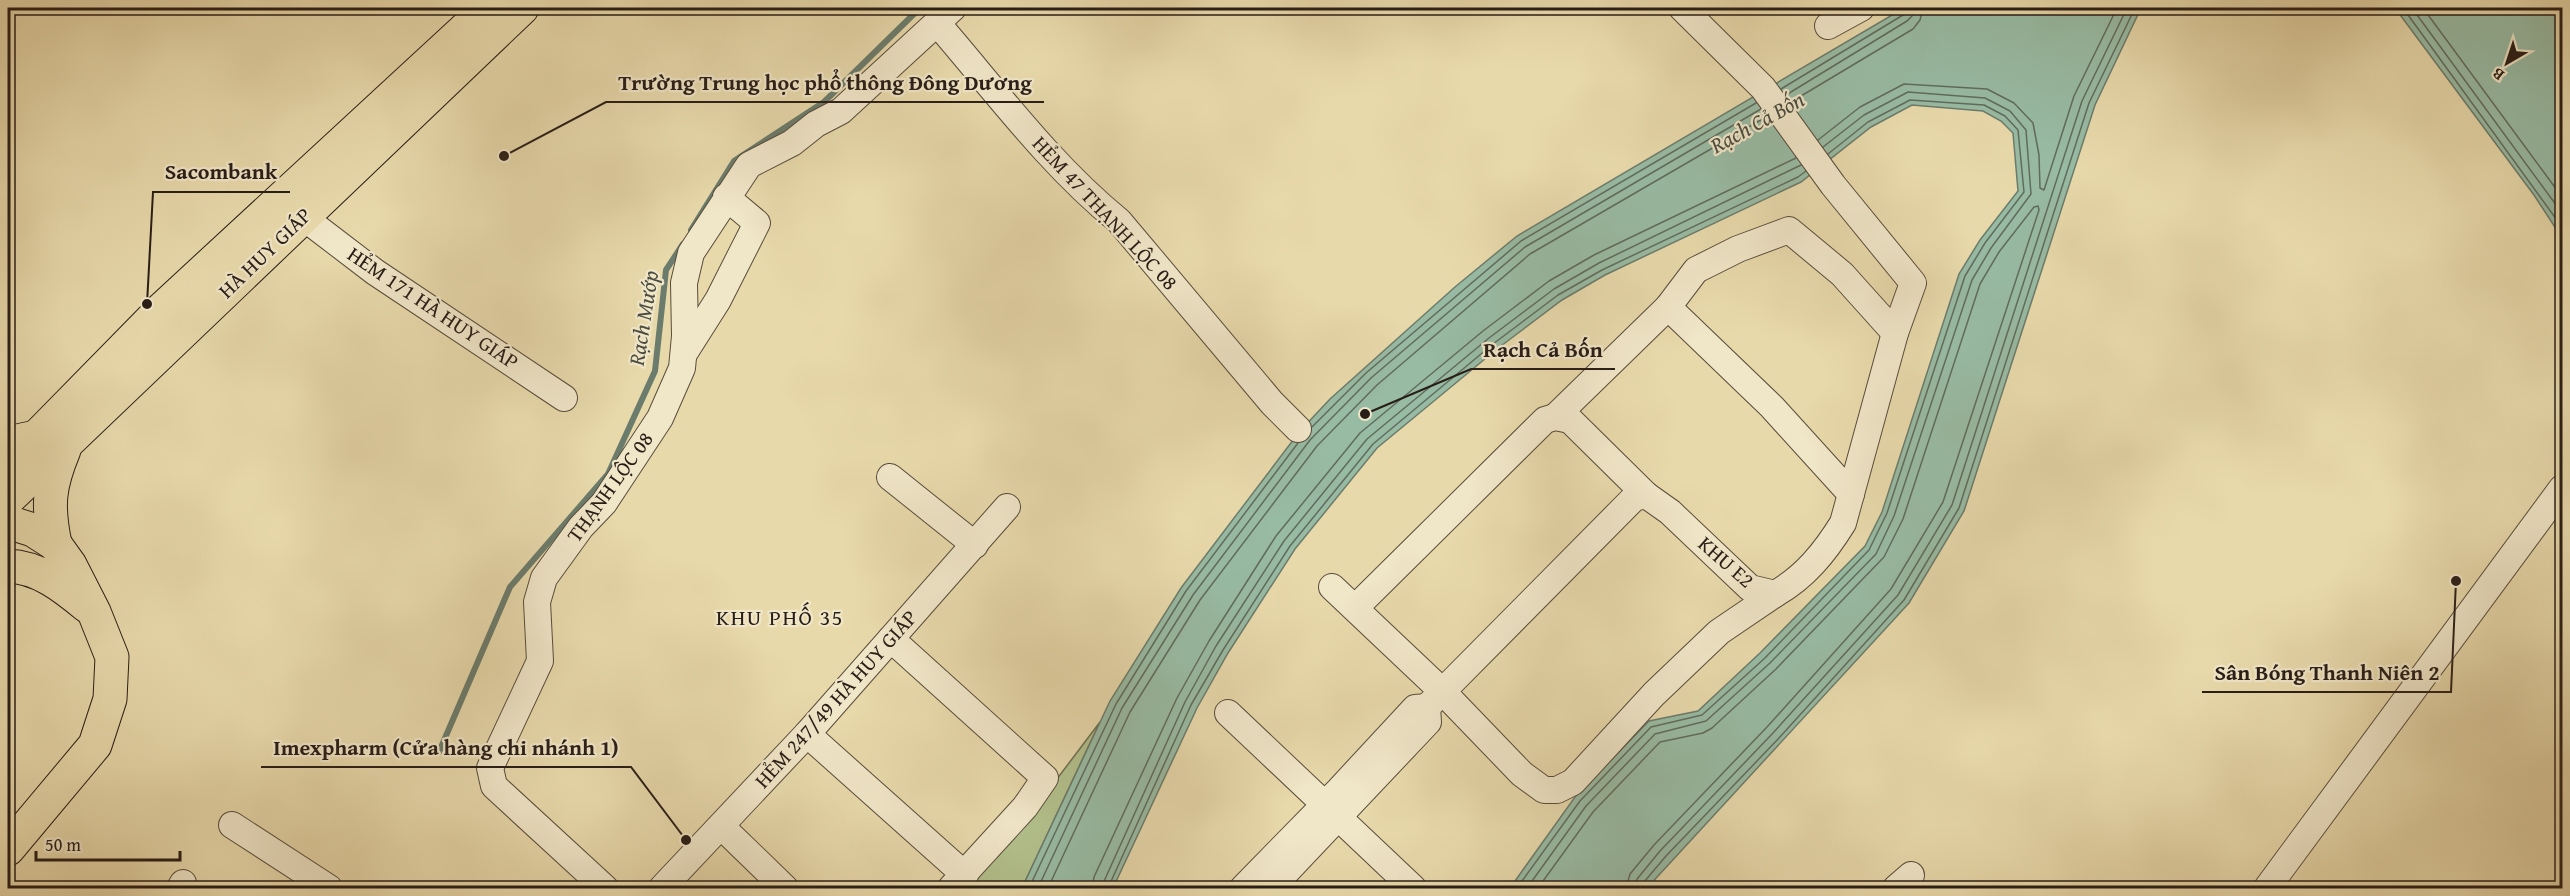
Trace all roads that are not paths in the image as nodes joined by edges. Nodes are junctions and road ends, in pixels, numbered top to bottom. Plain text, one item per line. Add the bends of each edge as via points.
1 (488, 8) edge
2 (522, 8) edge
3 (1682, 8) edge
4 (1861, 8) edge
5 (945, 15) edge
6 (1828, 26) dead end
7 (726, 197) junction
8 (303, 217) junction
9 (1668, 307) junction
10 (1895, 333) junction
11 (683, 355) junction
12 (564, 398) dead end
13 (1555, 417) junction
14 (1298, 429) dead end
15 (36, 443) edge
16 (8, 466) edge
17 (890, 477) dead end
18 (2562, 488) edge
19 (1851, 494) junction
20 (1646, 495) junction
21 (8, 499) edge
22 (1007, 507) dead end
23 (8, 522) edge
24 (55, 544) junction
25 (975, 545) junction
26 (8, 566) edge
27 (1332, 587) dead end
28 (1775, 594) junction
29 (1356, 607) junction
30 (94, 612) junction
31 (891, 639) junction
32 (1435, 699) junction
33 (1228, 713) dead end
34 (807, 734) junction
35 (1332, 812) junction
36 (232, 825) dead end
37 (720, 826) junction
38 (8, 849) edge
39 (958, 882) edge
40 (328, 888) edge
41 (605, 888) edge
42 (662, 888) edge
43 (785, 888) edge
44 (1243, 888) edge
45 (1271, 888) edge
46 (1413, 888) edge
47 (2267, 888) edge

1 - 15 main road, HÀ HUY GIÁP via 164,308
2 - 8 main road, HÀ HUY GIÁP
3 - 10 street, KHU E2 via 1763,88 1833,185 1913,283
4 - 6 street
5 - 7 street, THẠNH LỘC 08 via 841,111 792,143 746,156
5 - 14 street, HẺM 47 THẠNH LỘC 08 via 1051,156 1119,222
7 - 11 street, THẠNH LỘC 08 via 691,253 684,283
7 - 11 street via 757,223 718,300
8 - 12 street, HẺM 171 HÀ HUY GIÁP via 375,272
8 - 15 main road, HÀ HUY GIÁP
9 - 10 street via 1696,270 1789,230 1842,274
9 - 13 street
9 - 19 street via 1772,407
10 - 19 street, KHU E2
11 - 41 street, THẠNH LỘC 08 via 682,368 660,418 604,503 544,578 537,602 540,661 490,768 494,786
13 - 20 street, KHU E2 via 1570,420
13 - 29 street via 1545,420
15 - 16 main road, HÀ HUY GIÁP
15 - 21 main road, HÀ HUY GIÁP
15 - 24 main road via 52,478 48,511
17 - 25 street
18 - 47 street
19 - 28 street, KHU E2 via 1843,523 1829,546 1797,582
20 - 28 street, KHU E2 via 1670,512 1750,588
20 - 32 street via 1634,498
22 - 25 street, HẺM 247/49 HÀ HUY GIÁP
23 - 24 main road via 33,530
24 - 30 main road
25 - 31 street, HẺM 247/49 HÀ HUY GIÁP
26 - 30 main road via 60,583
27 - 29 street
28 - 32 street via 1719,632 1654,694 1573,783 1557,790 1544,790 1522,774
29 - 32 street
30 - 38 main road via 112,657 110,699 95,745
31 - 34 street, HẺM 247/49 HÀ HUY GIÁP
31 - 39 street via 1045,778 1025,807
32 - 35 street via 1428,722
33 - 35 street
34 - 37 street, HẺM 247/49 HÀ HUY GIÁP
34 - 39 street
35 - 44 street
35 - 45 street
35 - 46 street
36 - 40 street
37 - 42 street, HẺM 247/49 HÀ HUY GIÁP
37 - 43 street

